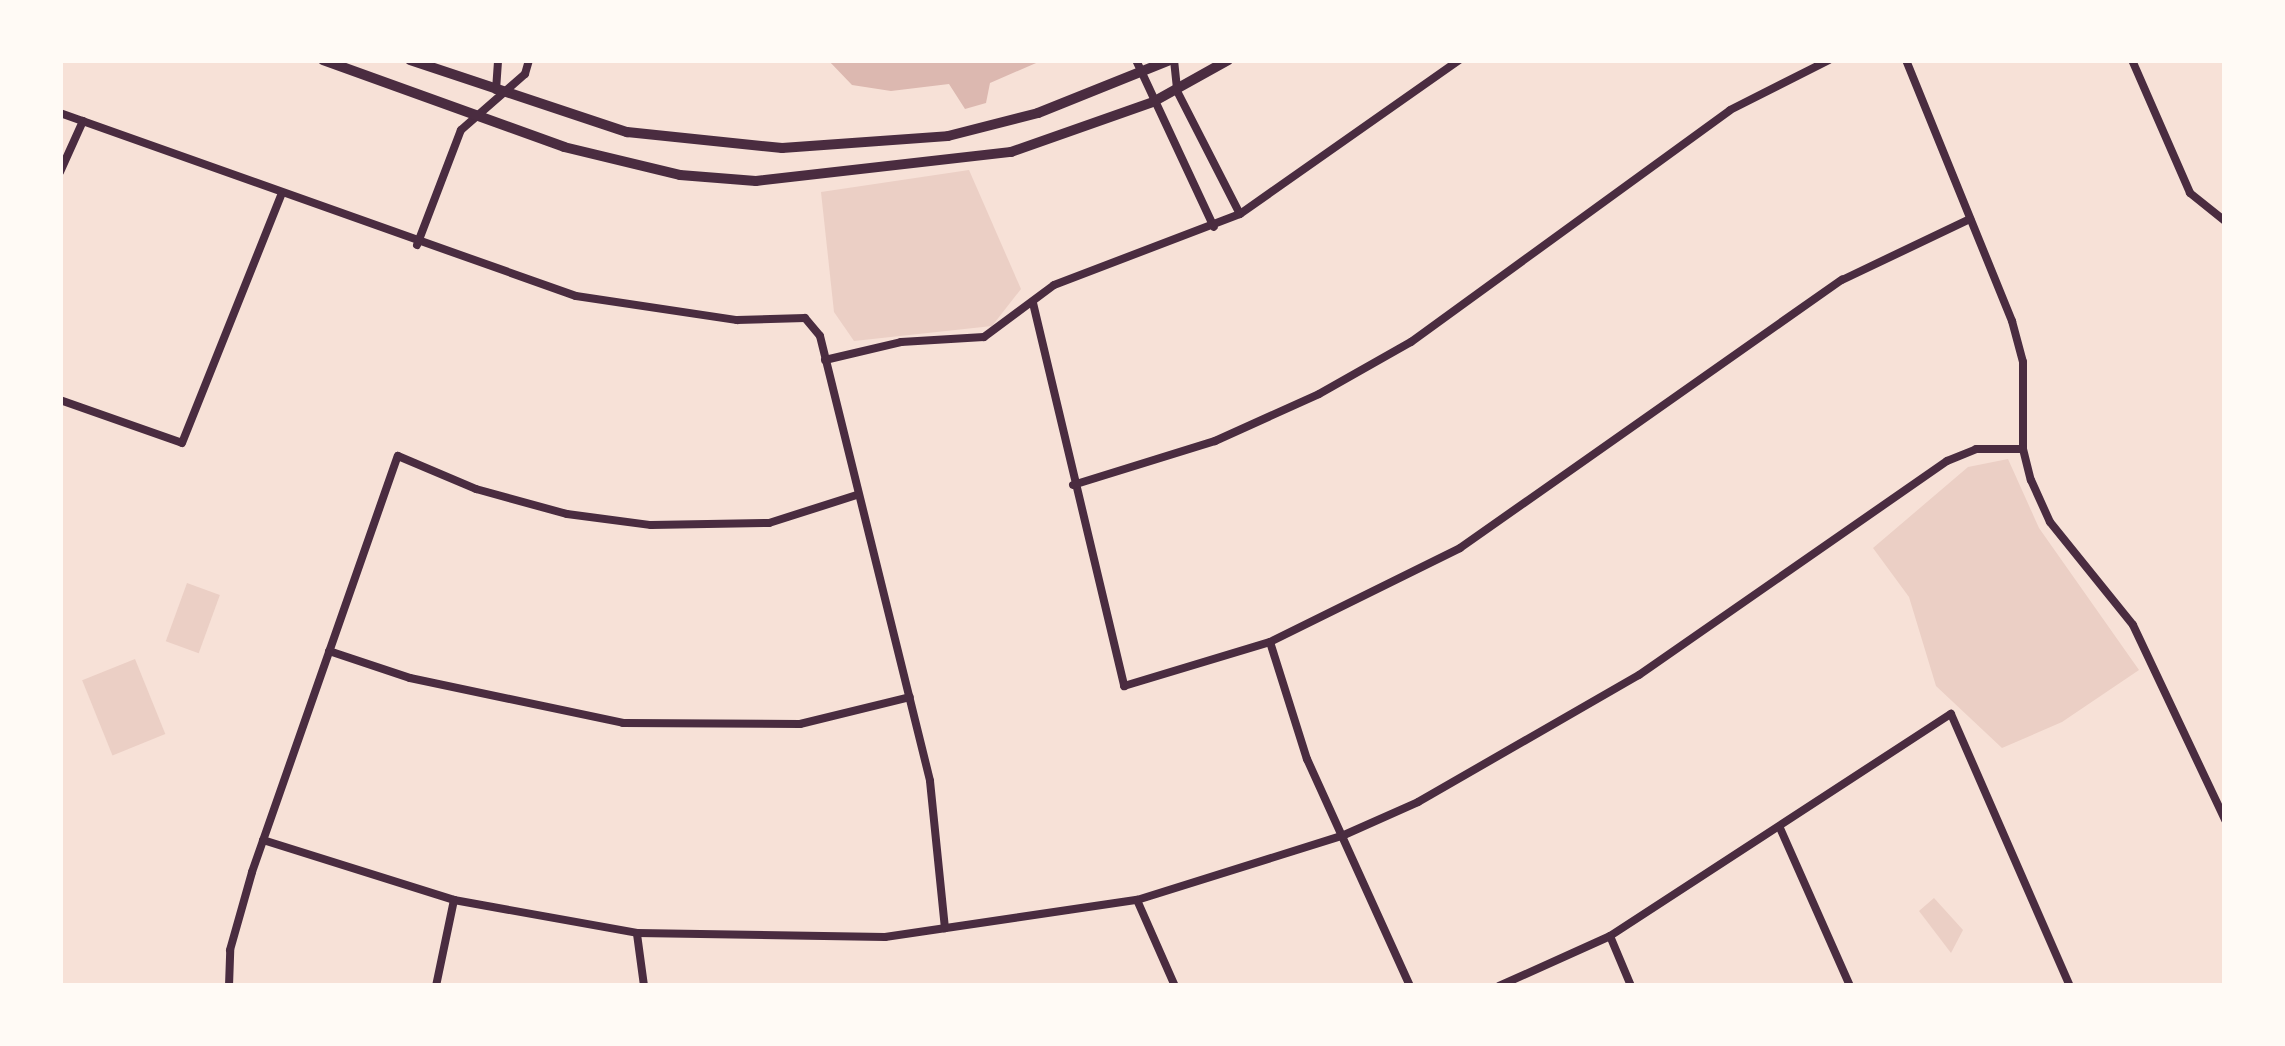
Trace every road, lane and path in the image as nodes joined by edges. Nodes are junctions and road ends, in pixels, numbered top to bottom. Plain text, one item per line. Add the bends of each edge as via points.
1 (323, 60) edge
2 (410, 60) edge
3 (498, 60) edge
4 (530, 60) edge
5 (1172, 60) edge
6 (1228, 60) edge
7 (1459, 60) edge
8 (1829, 60) edge
9 (1906, 60) edge
10 (2132, 60) edge
11 (1139, 66) edge
12 (1177, 91) junction
13 (496, 92) junction
14 (1153, 102) junction
15 (60, 113) edge
16 (477, 118) junction
17 (83, 121) junction
18 (60, 172) edge
19 (281, 195) junction
20 (1240, 214) junction
21 (1970, 219) junction
22 (2225, 221) edge
23 (1214, 227) junction
24 (417, 245) junction
25 (1033, 303) junction
26 (825, 360) junction
27 (60, 400) edge
28 (2023, 449) junction
29 (1072, 485) junction
30 (857, 495) junction
31 (1270, 642) junction
32 (329, 651) junction
33 (910, 697) junction
34 (2225, 820) edge
35 (1780, 828) junction
36 (1344, 835) junction
37 (263, 840) junction
38 (454, 900) junction
39 (1137, 900) junction
40 (945, 928) junction
41 (637, 933) junction
42 (1610, 935) junction
43 (229, 986) edge
44 (436, 986) edge
45 (644, 986) edge
46 (1175, 986) edge
47 (1410, 986) edge
48 (1499, 986) edge
49 (1631, 986) edge
50 (1850, 986) edge
51 (2070, 986) edge

1 - 16 main road
2 - 13 main road
3 - 13 street
4 - 13 street via 525,74
5 - 11 main road
5 - 12 street
6 - 12 main road
7 - 20 street
8 - 29 street via 1730,110 1411,342 1319,394 1215,441
9 - 21 street
10 - 22 street via 2190,193
11 - 13 main road via 1038,113 853,148 679,142
11 - 14 street
12 - 14 main road
12 - 20 street
13 - 16 street
14 - 16 main road via 1011,152 756,181 680,175
14 - 23 street
15 - 17 street
16 - 24 street via 461,130
17 - 18 street
17 - 19 street
19 - 24 street
19 - 27 street via 182,443
20 - 23 street
21 - 28 street via 2023,362
21 - 31 street via 1842,280 1460,548
23 - 25 street via 1054,285
24 - 26 street via 576,296 737,320 805,318
25 - 26 street via 984,337 901,342
25 - 29 street
26 - 30 street
28 - 34 street via 2050,522 2133,625
28 - 36 street via 1976,449 1946,460 1639,675 1418,802
29 - 31 street via 1124,686
30 - 32 street via 769,523 652,525 476,489 398,456
30 - 33 street
31 - 36 street via 1307,759
32 - 33 street via 410,679 623,723 800,724
32 - 37 street
33 - 40 street via 942,853
35 - 42 street
35 - 50 street
35 - 51 street via 1951,714
36 - 39 street
36 - 47 street
37 - 38 street
37 - 43 street via 236,924
38 - 41 street
38 - 44 street
39 - 40 street
39 - 46 street
40 - 41 street via 808,939
41 - 45 street
42 - 48 street
42 - 49 street

